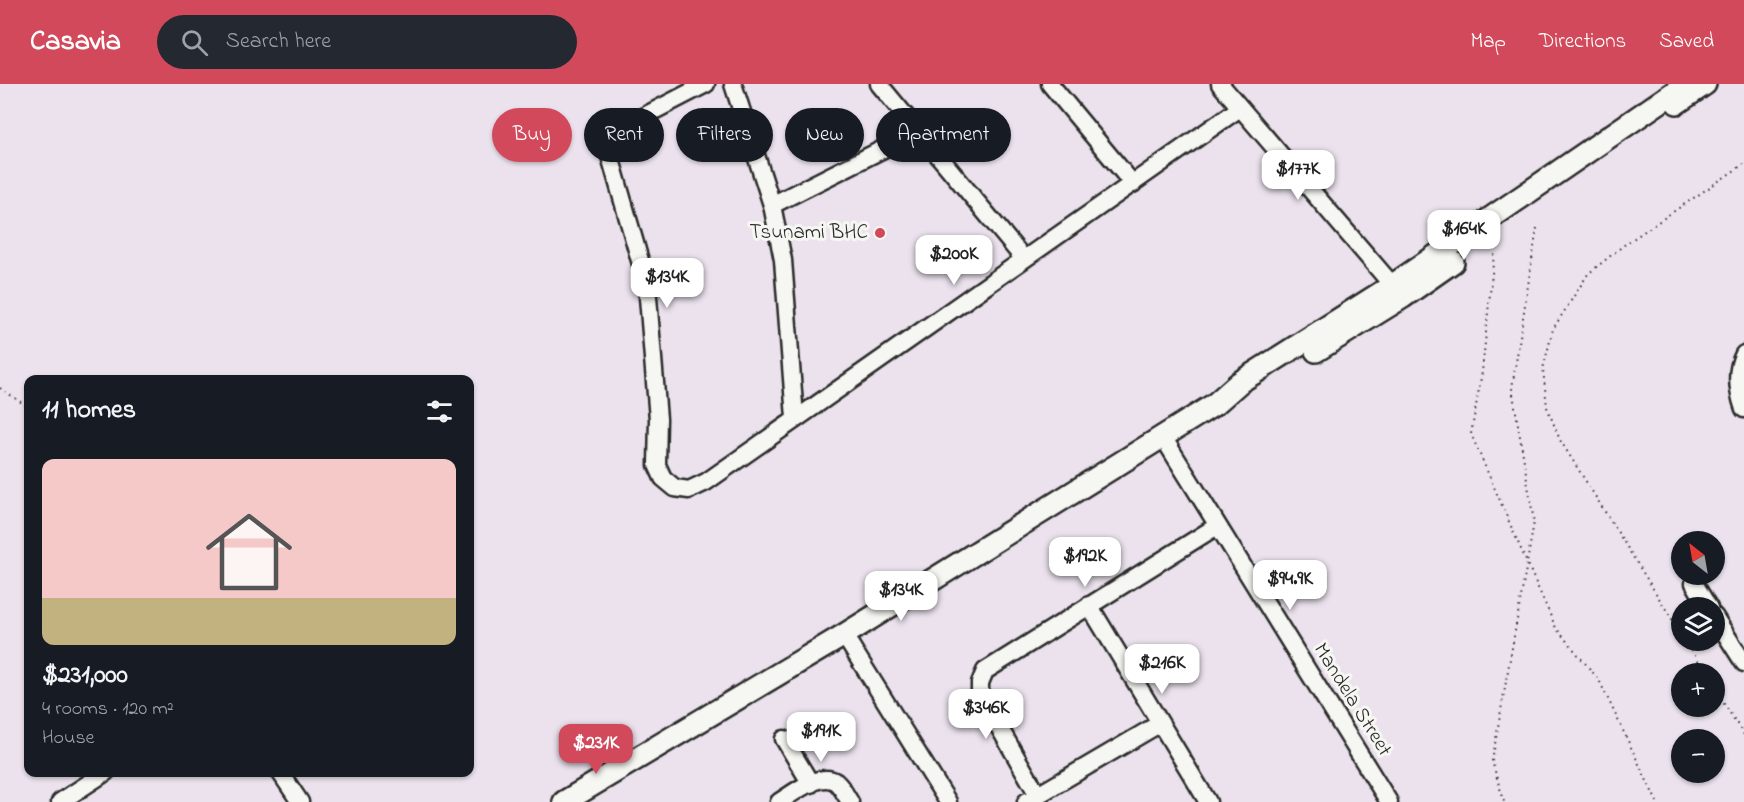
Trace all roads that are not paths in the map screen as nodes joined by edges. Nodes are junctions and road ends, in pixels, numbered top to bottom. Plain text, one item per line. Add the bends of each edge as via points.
1 (706, 84) edge
2 (733, 84) edge
3 (879, 84) edge
4 (1050, 84) edge
5 (1220, 84) edge
6 (1686, 84) edge
7 (1705, 84) edge
8 (899, 108) edge
9 (1240, 108) junction
10 (876, 153) edge
11 (944, 162) edge
12 (1133, 184) junction
13 (772, 205) junction
14 (1024, 259) junction
15 (1398, 291) junction
16 (1744, 354) edge
17 (1744, 409) edge
18 (795, 418) junction
19 (1163, 437) junction
20 (1218, 526) junction
21 (1089, 605) junction
22 (1725, 633) edge
23 (844, 635) junction
24 (1744, 663) edge
25 (1159, 724) junction
26 (784, 739) dead end
27 (624, 768) junction
28 (98, 777) edge
29 (283, 777) edge
30 (811, 784) junction
31 (1032, 799) edge
32 (60, 802) edge
33 (300, 802) edge
34 (564, 802) edge
35 (597, 802) edge
36 (779, 802) edge
37 (849, 802) edge
38 (948, 802) edge
39 (1208, 802) edge
40 (1389, 802) edge

1 - 18 street via 621,128 609,143 648,296 658,470 675,488 695,488
2 - 13 street
3 - 8 street
4 - 12 street
5 - 9 street
6 - 15 main road
7 - 15 main road
9 - 12 street
9 - 15 street
10 - 13 street
11 - 14 street
12 - 14 street
13 - 18 street via 785,277
14 - 18 street
15 - 19 main road via 1270,379 1215,404
16 - 17 street via 1738,373
19 - 20 street, Mandela Street
19 - 23 main road
20 - 21 street
20 - 40 street, Mandela Street
21 - 25 street
21 - 31 street via 989,666 981,677 980,694
22 - 24 street
23 - 27 main road
23 - 38 street
25 - 31 street
25 - 39 street
26 - 30 street
27 - 34 main road
27 - 35 main road
28 - 32 street
29 - 33 street
30 - 36 street
30 - 37 street via 820,780 836,782

